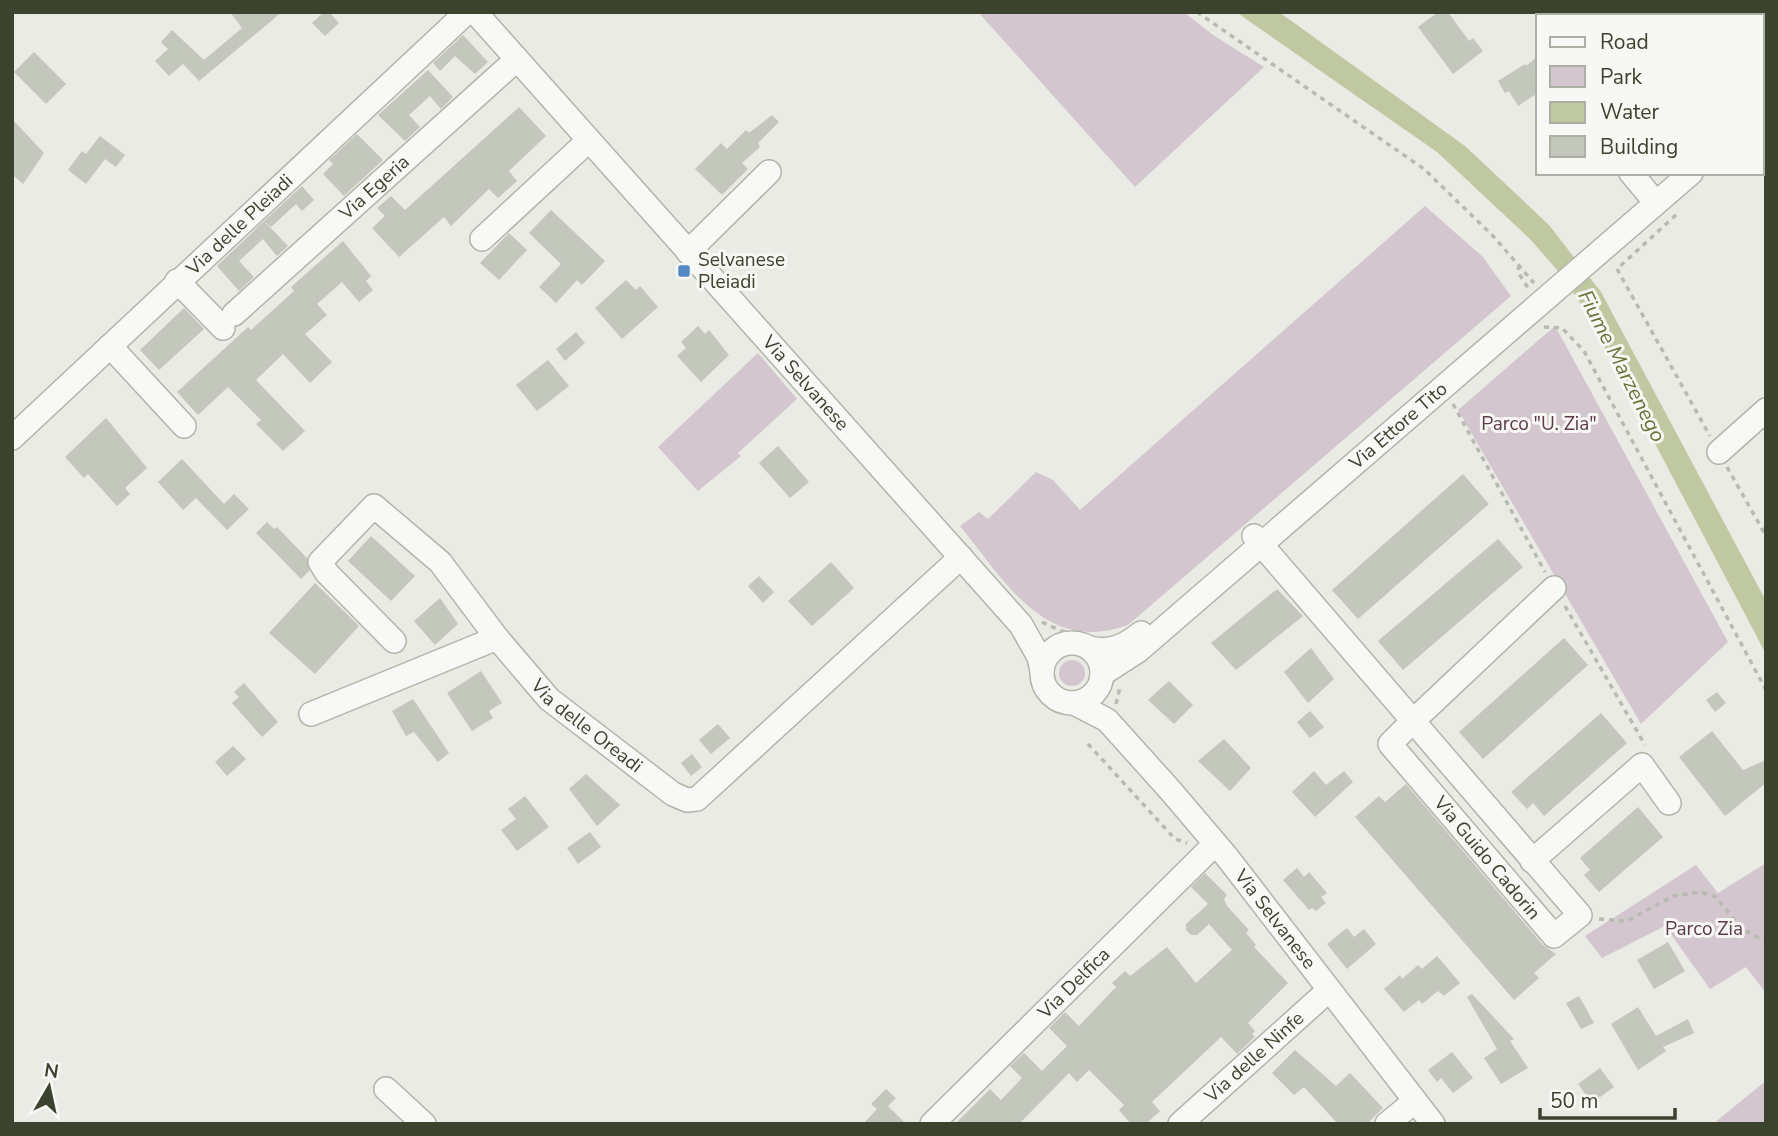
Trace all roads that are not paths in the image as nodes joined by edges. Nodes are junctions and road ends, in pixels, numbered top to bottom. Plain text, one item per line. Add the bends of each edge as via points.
1 (467, 12) edge
2 (475, 12) edge
3 (516, 60) junction
4 (589, 140) junction
5 (769, 172) dead end
6 (1633, 175) edge
7 (1671, 175) edge
8 (1689, 175) edge
9 (1659, 202) junction
10 (482, 239) dead end
11 (688, 252) junction
12 (177, 281) junction
13 (110, 346) junction
14 (1766, 410) edge
15 (184, 426) dead end
16 (12, 438) edge
17 (1719, 452) road end
18 (1258, 540) junction
19 (961, 557) junction
20 (1553, 587) dead end
21 (1028, 622) junction
22 (497, 638) junction
23 (394, 641) dead end
24 (1081, 642) junction
25 (1042, 671) junction
26 (1099, 683) junction
27 (1074, 703) junction
28 (311, 714) dead end
29 (1112, 716) junction
30 (1412, 722) junction
31 (1669, 803) dead end
32 (1215, 844) junction
33 (1532, 861) junction
34 (1329, 990) junction
35 (387, 1089) dead end
36 (1415, 1101) junction
37 (424, 1124) edge
38 (932, 1124) edge
39 (1180, 1124) edge
40 (1387, 1124) edge
41 (1433, 1124) edge

1 - 12 street, Via delle Pleiadi
2 - 3 street, Via Selvanese
3 - 4 street, Via Selvanese
3 - 12 street, Via Egeria via 228,321
4 - 10 street
4 - 11 street, Via Selvanese
5 - 11 street
6 - 9 street
7 - 9 street, Via Ettore Tito
8 - 9 street, Via Ettore Tito
9 - 18 street, Via Ettore Tito via 1540,287
11 - 19 street, Via Selvanese
12 - 13 street, Via delle Pleiadi
13 - 15 street
13 - 16 street, Via delle Pleiadi
14 - 17 street
18 - 24 street, Via Ettore Tito via 1135,638 1109,650
18 - 26 street, Via Ettore Tito
18 - 30 street, Via Guido Cadorin
19 - 21 street, Via Selvanese
19 - 22 street, Via delle Oreadi via 697,799 673,794 578,723 549,699
20 - 30 street, Via Guido Cadorin
21 - 24 street, Via Selvanese via 1050,642
21 - 25 street, Via Selvanese
22 - 23 street, Via delle Oreadi via 440,562 374,506 320,562
22 - 28 street
24 - 25 street via 1052,651
24 - 26 street via 1101,664
25 - 27 street via 1051,694
26 - 27 street via 1090,697
26 - 29 street, Via Selvanese
27 - 29 street, Via Selvanese
29 - 32 street, Via Selvanese
30 - 33 street, Via Guido Cadorin
30 - 33 street, Via Guido Cadorin via 1390,744 1554,936 1580,915
31 - 33 street via 1642,765
32 - 34 street, Via Selvanese
32 - 38 street, Via Delfica
34 - 36 street, Via Selvanese
34 - 39 street, Via delle Ninfe
35 - 37 street
36 - 40 street
36 - 41 street, Via Selvanese

